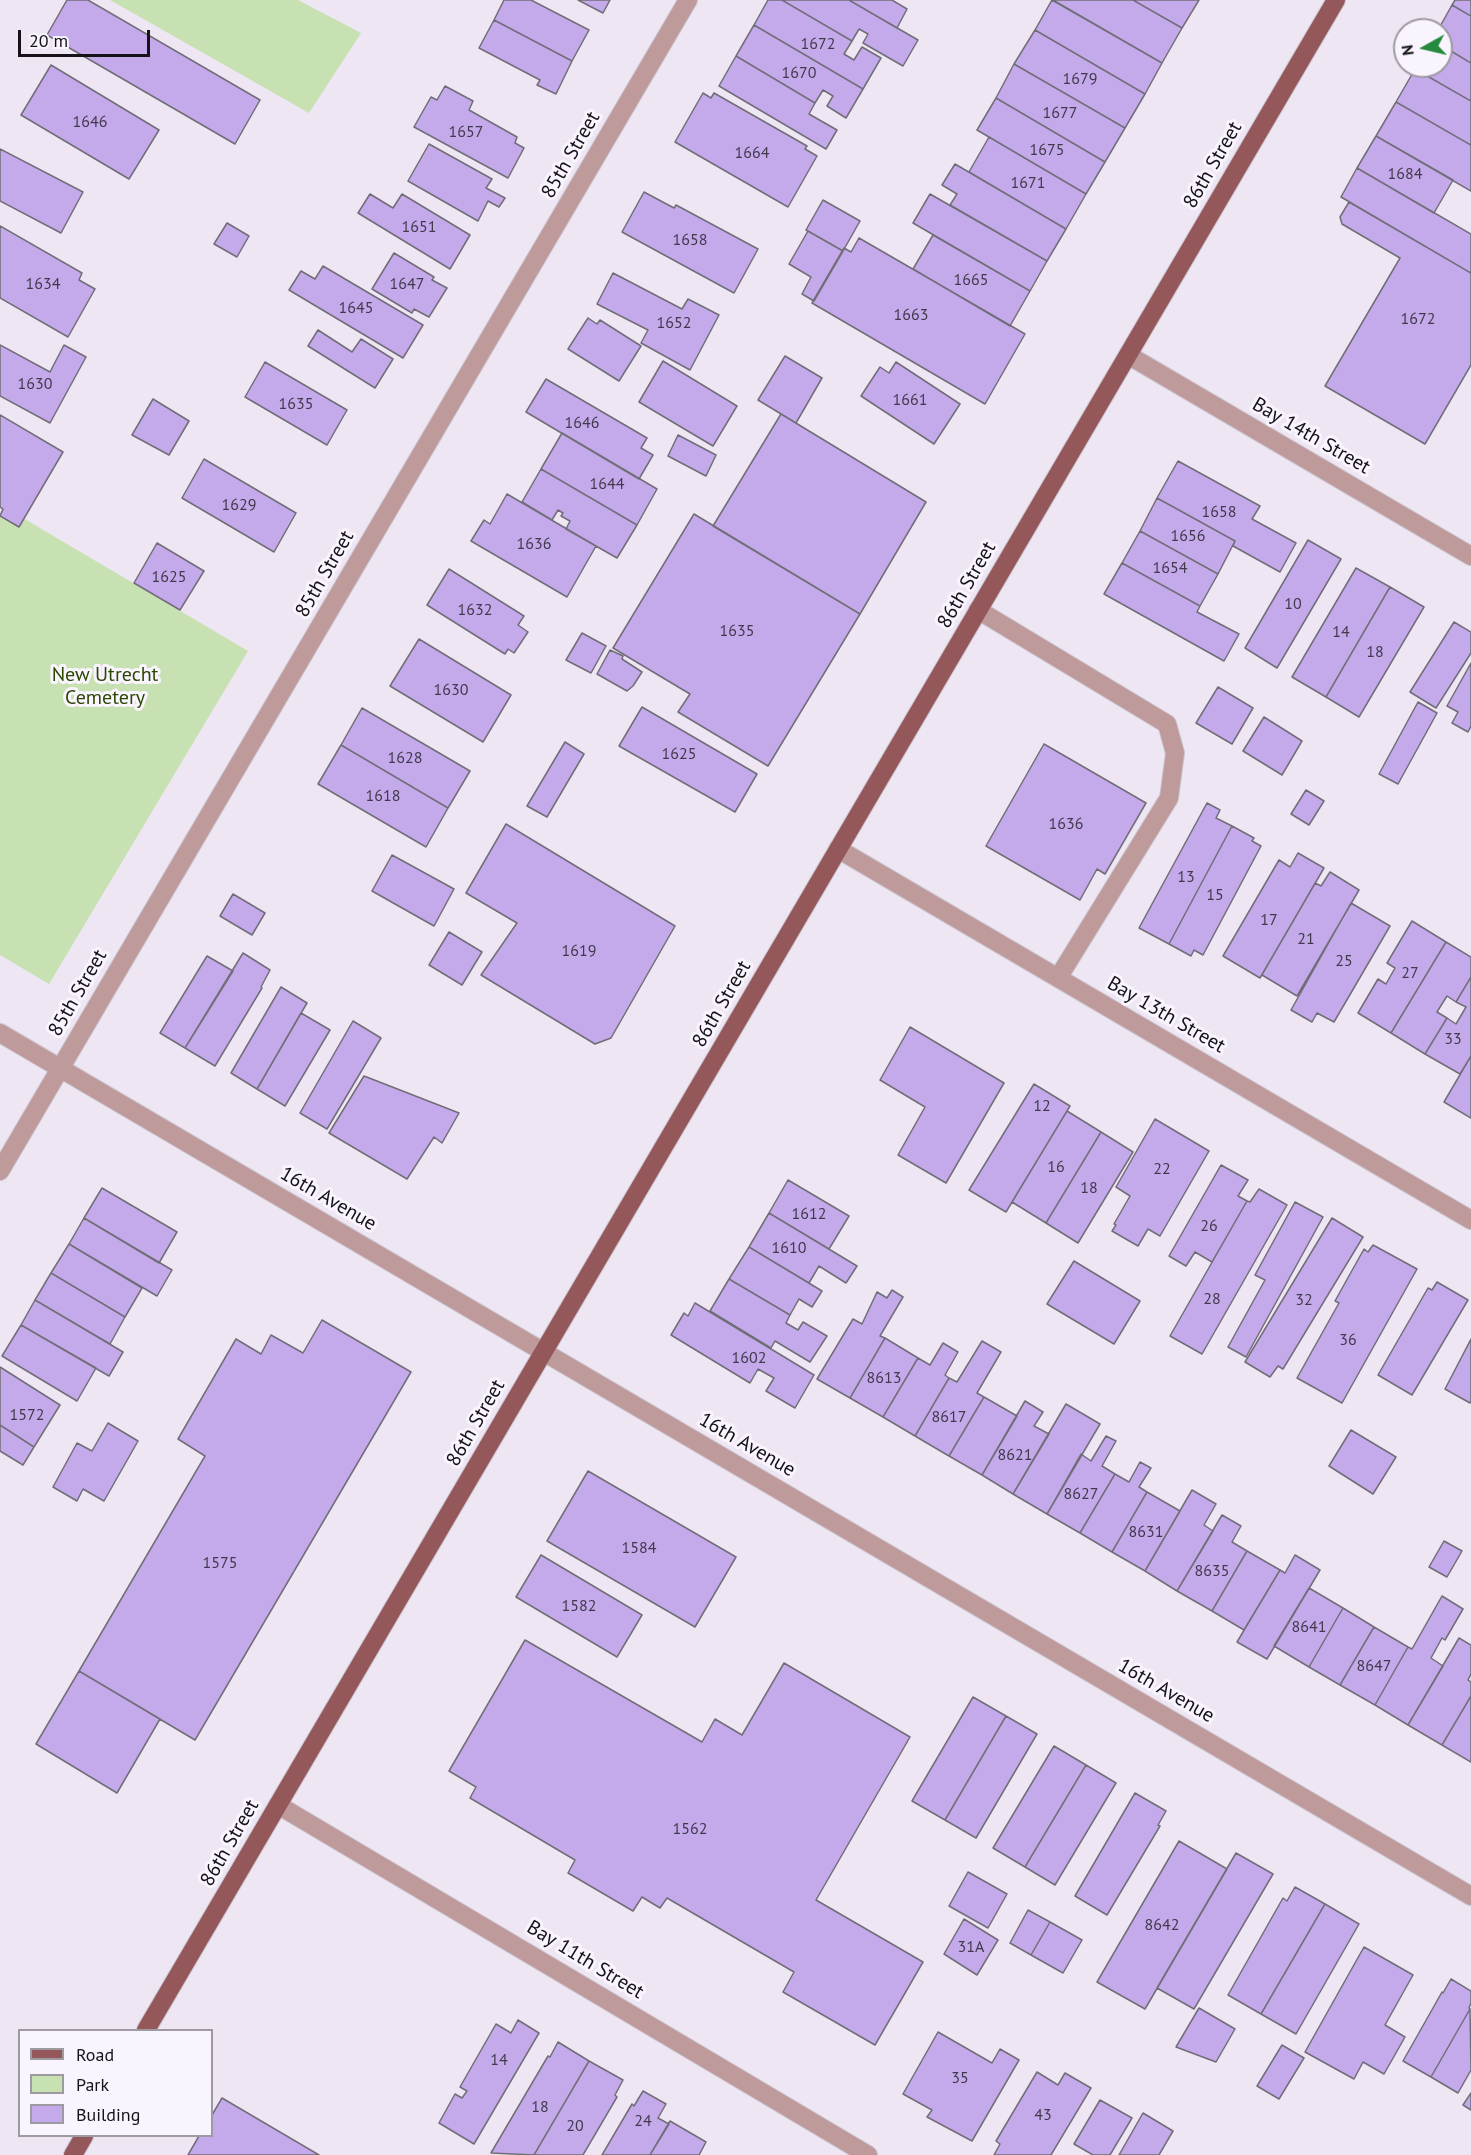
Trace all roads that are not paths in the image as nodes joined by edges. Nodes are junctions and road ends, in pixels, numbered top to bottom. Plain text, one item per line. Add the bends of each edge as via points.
1 (688, 0) edge
2 (1335, 0) edge
3 (1128, 356) junction
4 (1471, 556) edge
5 (978, 610) junction
6 (838, 849) junction
7 (1058, 978) junction
8 (0, 1033) edge
9 (60, 1068) junction
10 (0, 1171) edge
11 (1471, 1220) edge
12 (544, 1352) junction
13 (278, 1805) junction
14 (1471, 1896) edge
15 (147, 2029) edge
16 (83, 2137) edge
17 (73, 2155) edge
18 (868, 2155) edge

1 - 9 street, 85th Street
2 - 3 main road, 86th Street
3 - 4 street, Bay 14th Street
3 - 5 main road, 86th Street
5 - 6 main road, 86th Street
5 - 7 street via 1167,724 1175,753 1169,798
6 - 7 street, Bay 13th Street
6 - 12 main road, 86th Street
7 - 11 street, Bay 13th Street
8 - 9 street, 16th Avenue
9 - 10 street, 85th Street
9 - 12 street, 16th Avenue
12 - 13 main road, 86th Street
12 - 14 street, 16th Avenue
13 - 15 main road, 86th Street
13 - 18 street, Bay 11th Street
16 - 17 main road

